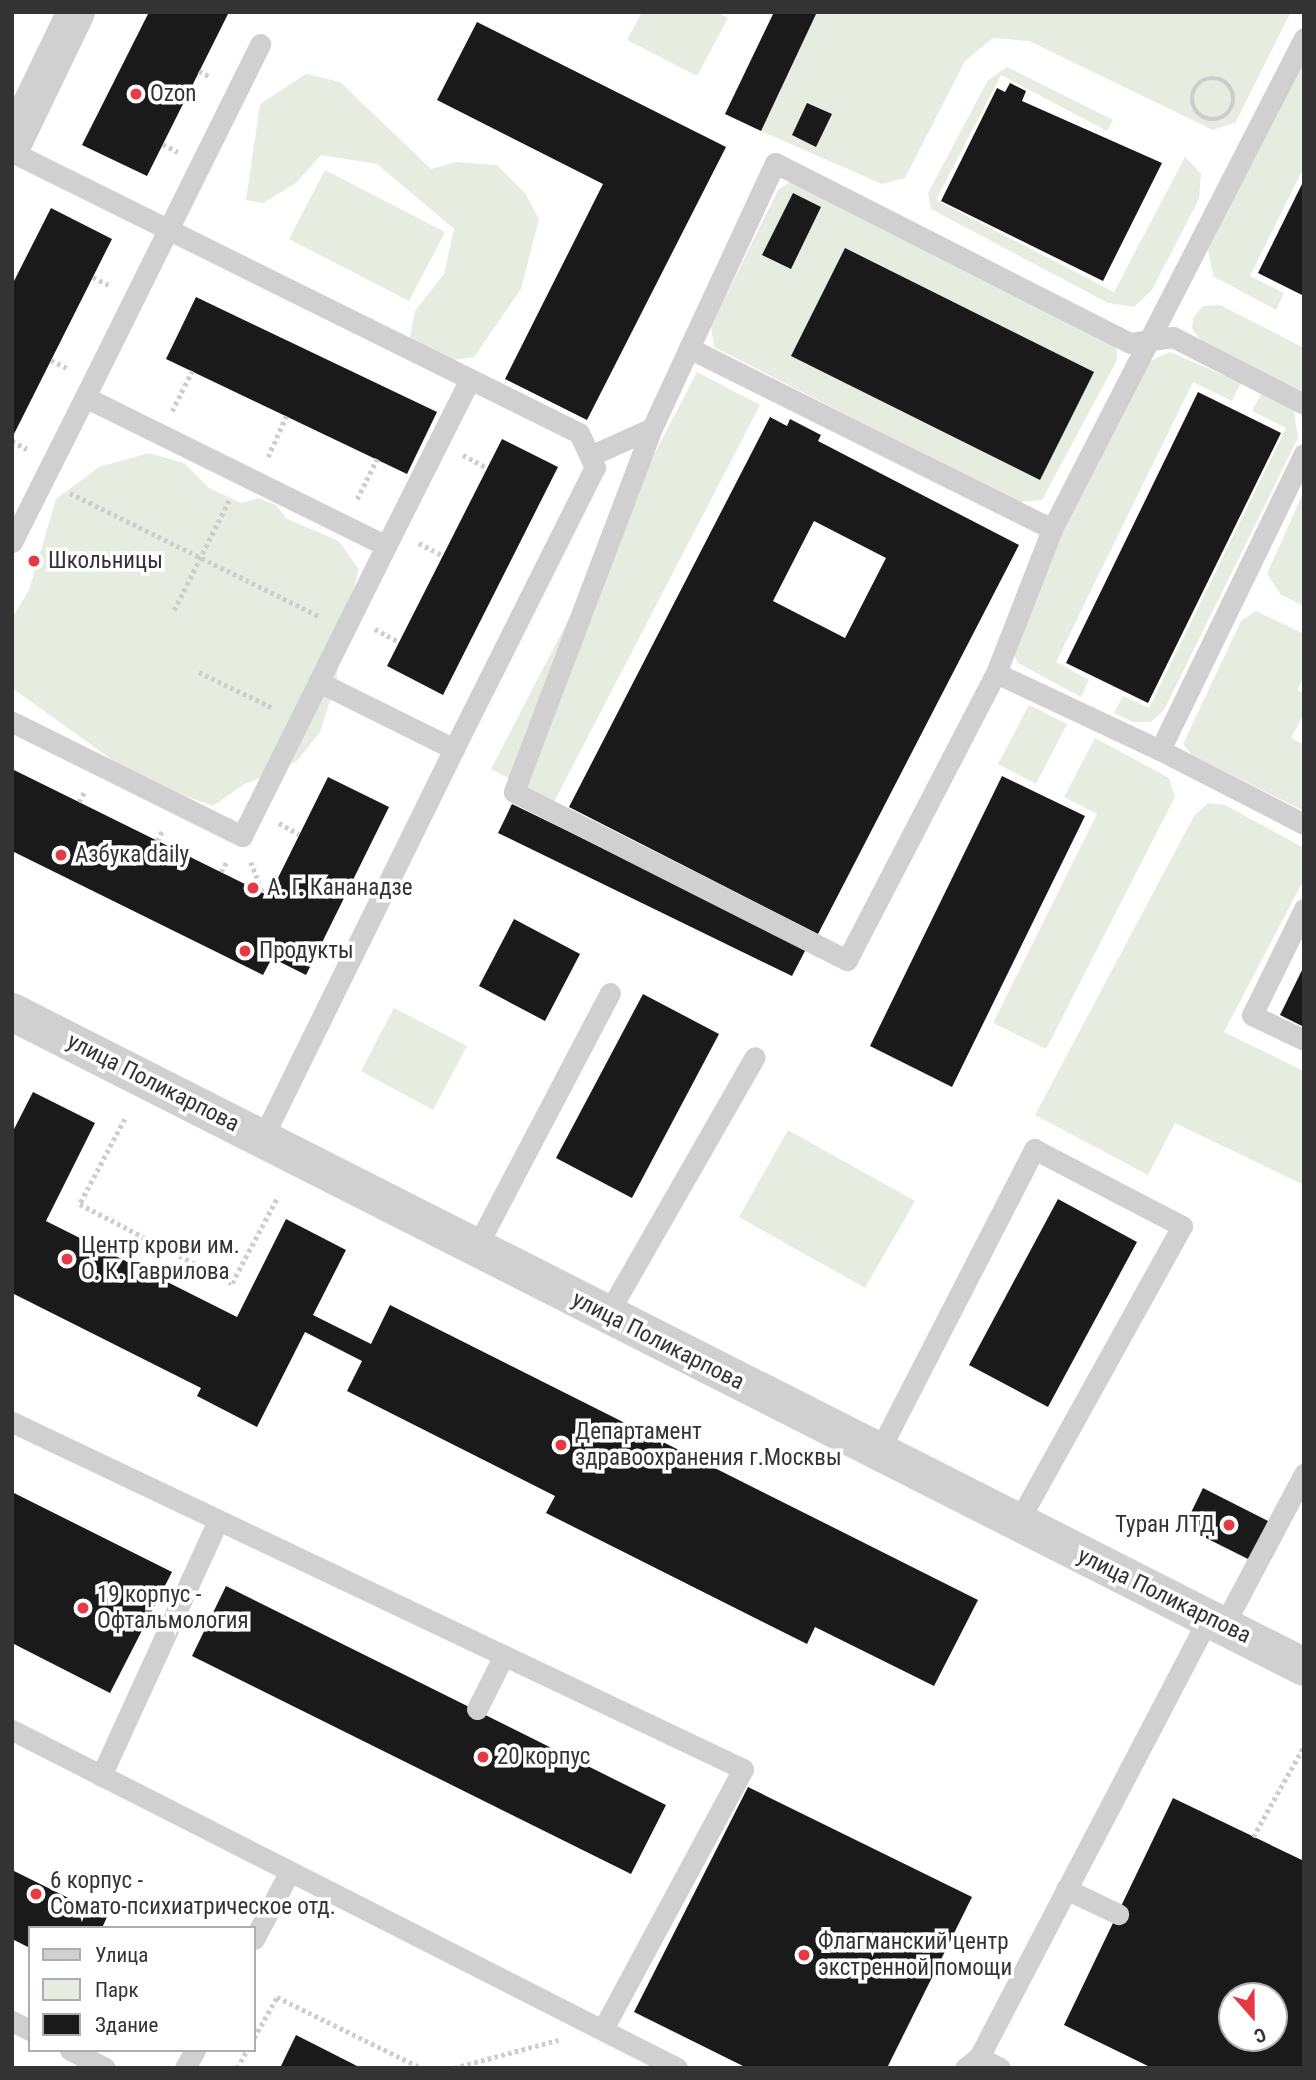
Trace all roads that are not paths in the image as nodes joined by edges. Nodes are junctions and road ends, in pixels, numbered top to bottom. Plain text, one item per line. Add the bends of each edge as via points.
1 (76, 12) edge
2 (1304, 38) edge
3 (260, 44) dead end
4 (12, 145) edge
5 (12, 152) edge
6 (168, 229) junction
7 (1152, 340) junction
8 (689, 348) junction
9 (470, 379) junction
10 (85, 397) junction
11 (1304, 404) edge
12 (652, 428) junction
13 (1304, 454) edge
14 (590, 456) junction
15 (1052, 529) junction
16 (12, 542) edge
17 (386, 546) junction
18 (996, 673) junction
19 (318, 682) junction
20 (12, 722) edge
21 (454, 750) junction
22 (1160, 750) junction
23 (1304, 824) edge
24 (1304, 909) edge
25 (610, 993) dead end
26 (12, 1012) edge
27 (1304, 1040) edge
28 (755, 1057) dead end
29 (262, 1139) junction
30 (476, 1248) junction
31 (607, 1315) junction
32 (12, 1422) edge
33 (878, 1453) junction
34 (1304, 1474) edge
35 (218, 1520) junction
36 (1017, 1524) junction
37 (1216, 1622) junction
38 (503, 1657) junction
39 (1304, 1667) edge
40 (477, 1709) dead end
41 (12, 1730) edge
42 (101, 1776) junction
43 (289, 1873) junction
44 (1066, 1889) junction
45 (1118, 1914) dead end
46 (256, 1935) edge
47 (12, 2021) edge
48 (28, 2029) edge
49 (603, 2029) junction
50 (74, 2052) edge
51 (194, 2052) edge
52 (972, 2062) edge
53 (104, 2068) edge
54 (185, 2068) edge
55 (677, 2068) edge
56 (1000, 2068) edge

1 - 4 street
2 - 7 lane
3 - 6 lane
5 - 6 lane
6 - 9 lane
6 - 10 lane
7 - 8 lane via 1130,343 775,163
7 - 11 lane via 1172,337
7 - 15 lane
8 - 12 lane
8 - 15 lane
9 - 14 lane via 579,433
9 - 17 lane
10 - 16 lane
10 - 17 lane
12 - 14 lane
12 - 18 lane via 514,792 847,960
13 - 22 lane
14 - 21 lane via 595,467
15 - 18 lane
17 - 19 lane
18 - 22 lane
19 - 20 lane via 242,836
19 - 21 lane
21 - 29 lane
22 - 23 lane
24 - 27 lane via 1252,1015
25 - 30 lane
26 - 29 street, улица Поликарпова
28 - 31 lane
29 - 30 street, улица Поликарпова
30 - 31 street, улица Поликарпова
31 - 33 street, улица Поликарпова
32 - 35 lane
33 - 36 street, улица Поликарпова
33 - 36 lane via 1034,1149 1182,1226
34 - 37 lane
35 - 38 lane
35 - 42 lane
36 - 37 street, улица Поликарпова
37 - 39 street, улица Поликарпова
37 - 44 lane
38 - 40 lane
38 - 49 lane via 743,1769
41 - 42 lane
42 - 43 lane
43 - 46 lane
43 - 49 lane
44 - 45 lane
44 - 52 lane
47 - 48 lane
49 - 55 lane
50 - 53 lane
51 - 54 lane
52 - 56 lane

